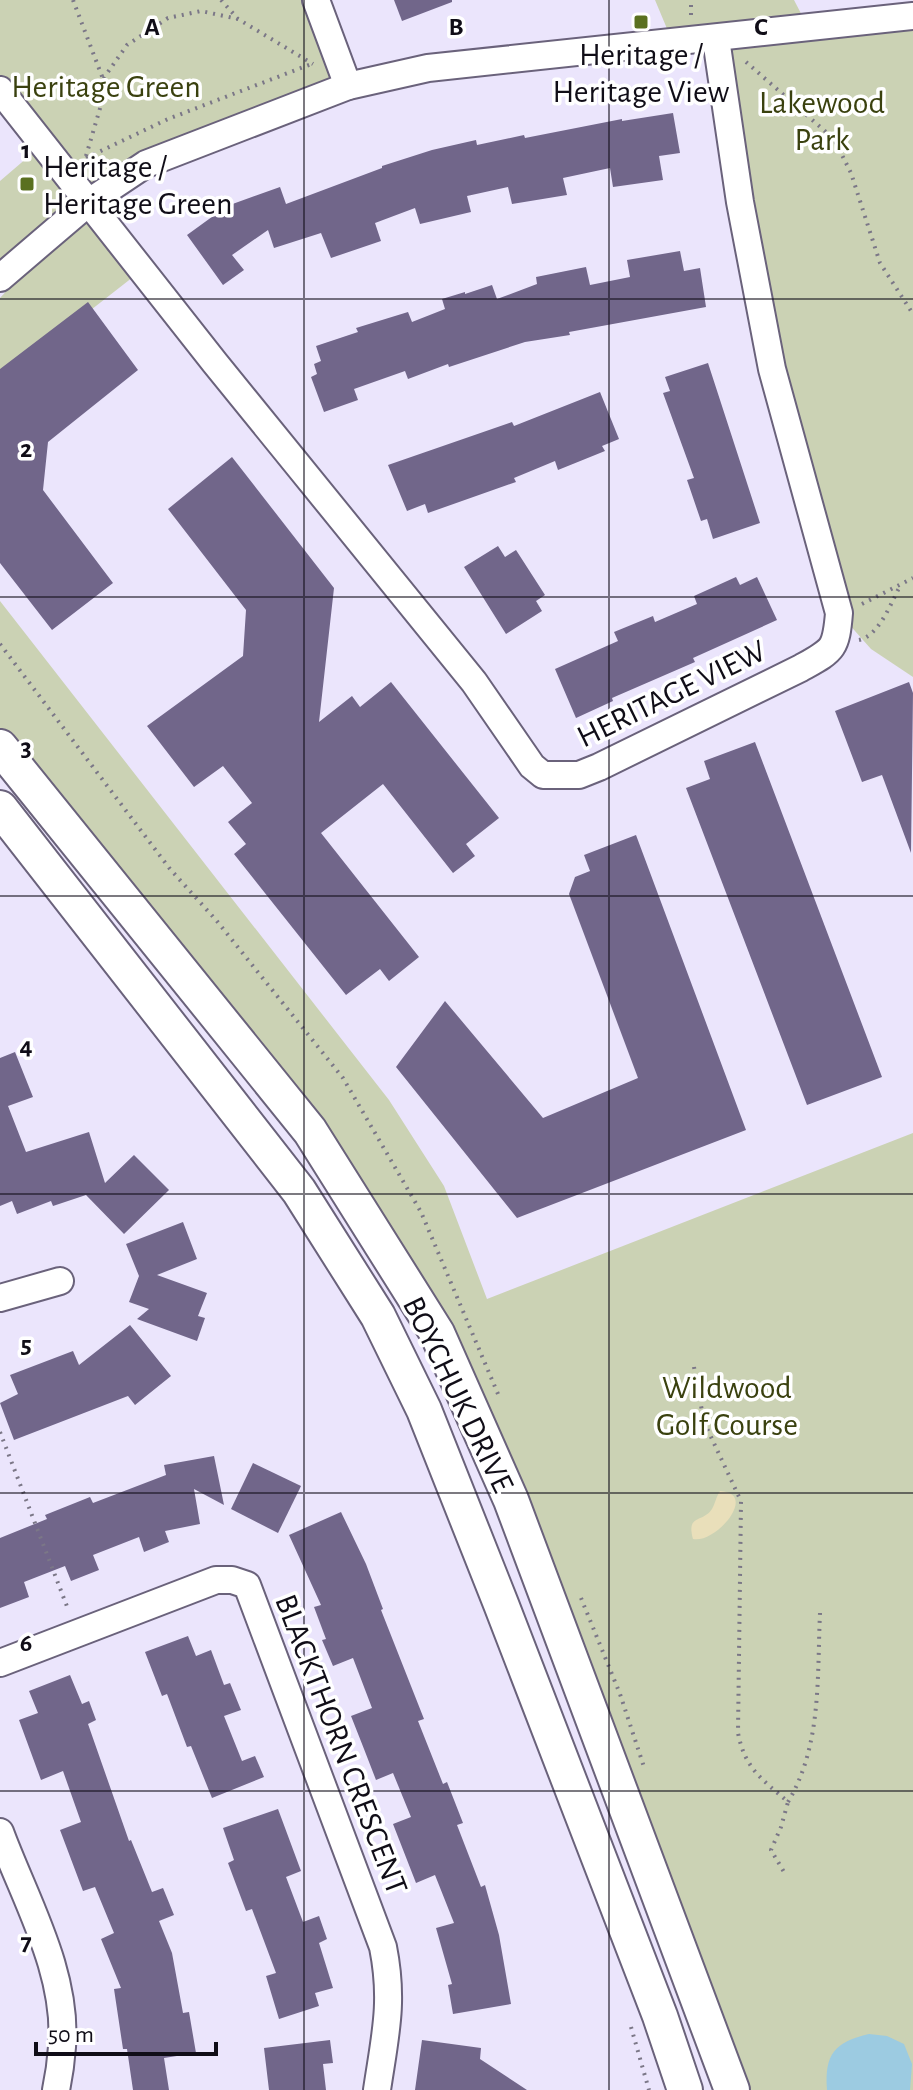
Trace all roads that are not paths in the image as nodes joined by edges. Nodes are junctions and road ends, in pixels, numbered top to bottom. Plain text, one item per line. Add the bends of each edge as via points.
1 (316, 0) edge
2 (913, 16) edge
3 (716, 39) junction
4 (348, 86) junction
5 (0, 90) edge
6 (89, 202) junction
7 (0, 278) edge
8 (0, 747) edge
9 (0, 808) edge
10 (60, 1281) dead end
11 (0, 1298) edge
12 (0, 1663) edge
13 (0, 1832) edge
14 (56, 2090) edge
15 (377, 2090) edge
16 (685, 2090) edge
17 (732, 2090) edge

1 - 4 street
2 - 3 street
3 - 4 street via 428,68
3 - 6 street, HERITAGE VIEW via 772,369 839,613 835,645 768,685 579,775 543,775 532,766 474,682
4 - 6 street via 146,164
5 - 6 street
6 - 7 street
8 - 17 main road, BOYCHUK DRIVE via 310,1131 437,1333 511,1500
9 - 16 main road, BOYCHUK DRIVE via 299,1191 378,1316 424,1410 496,1591
10 - 11 street
12 - 15 street, BLACKTHORN CRESCENT via 216,1580 247,1585 383,1947 389,2021
13 - 14 street via 57,1987 63,2044

